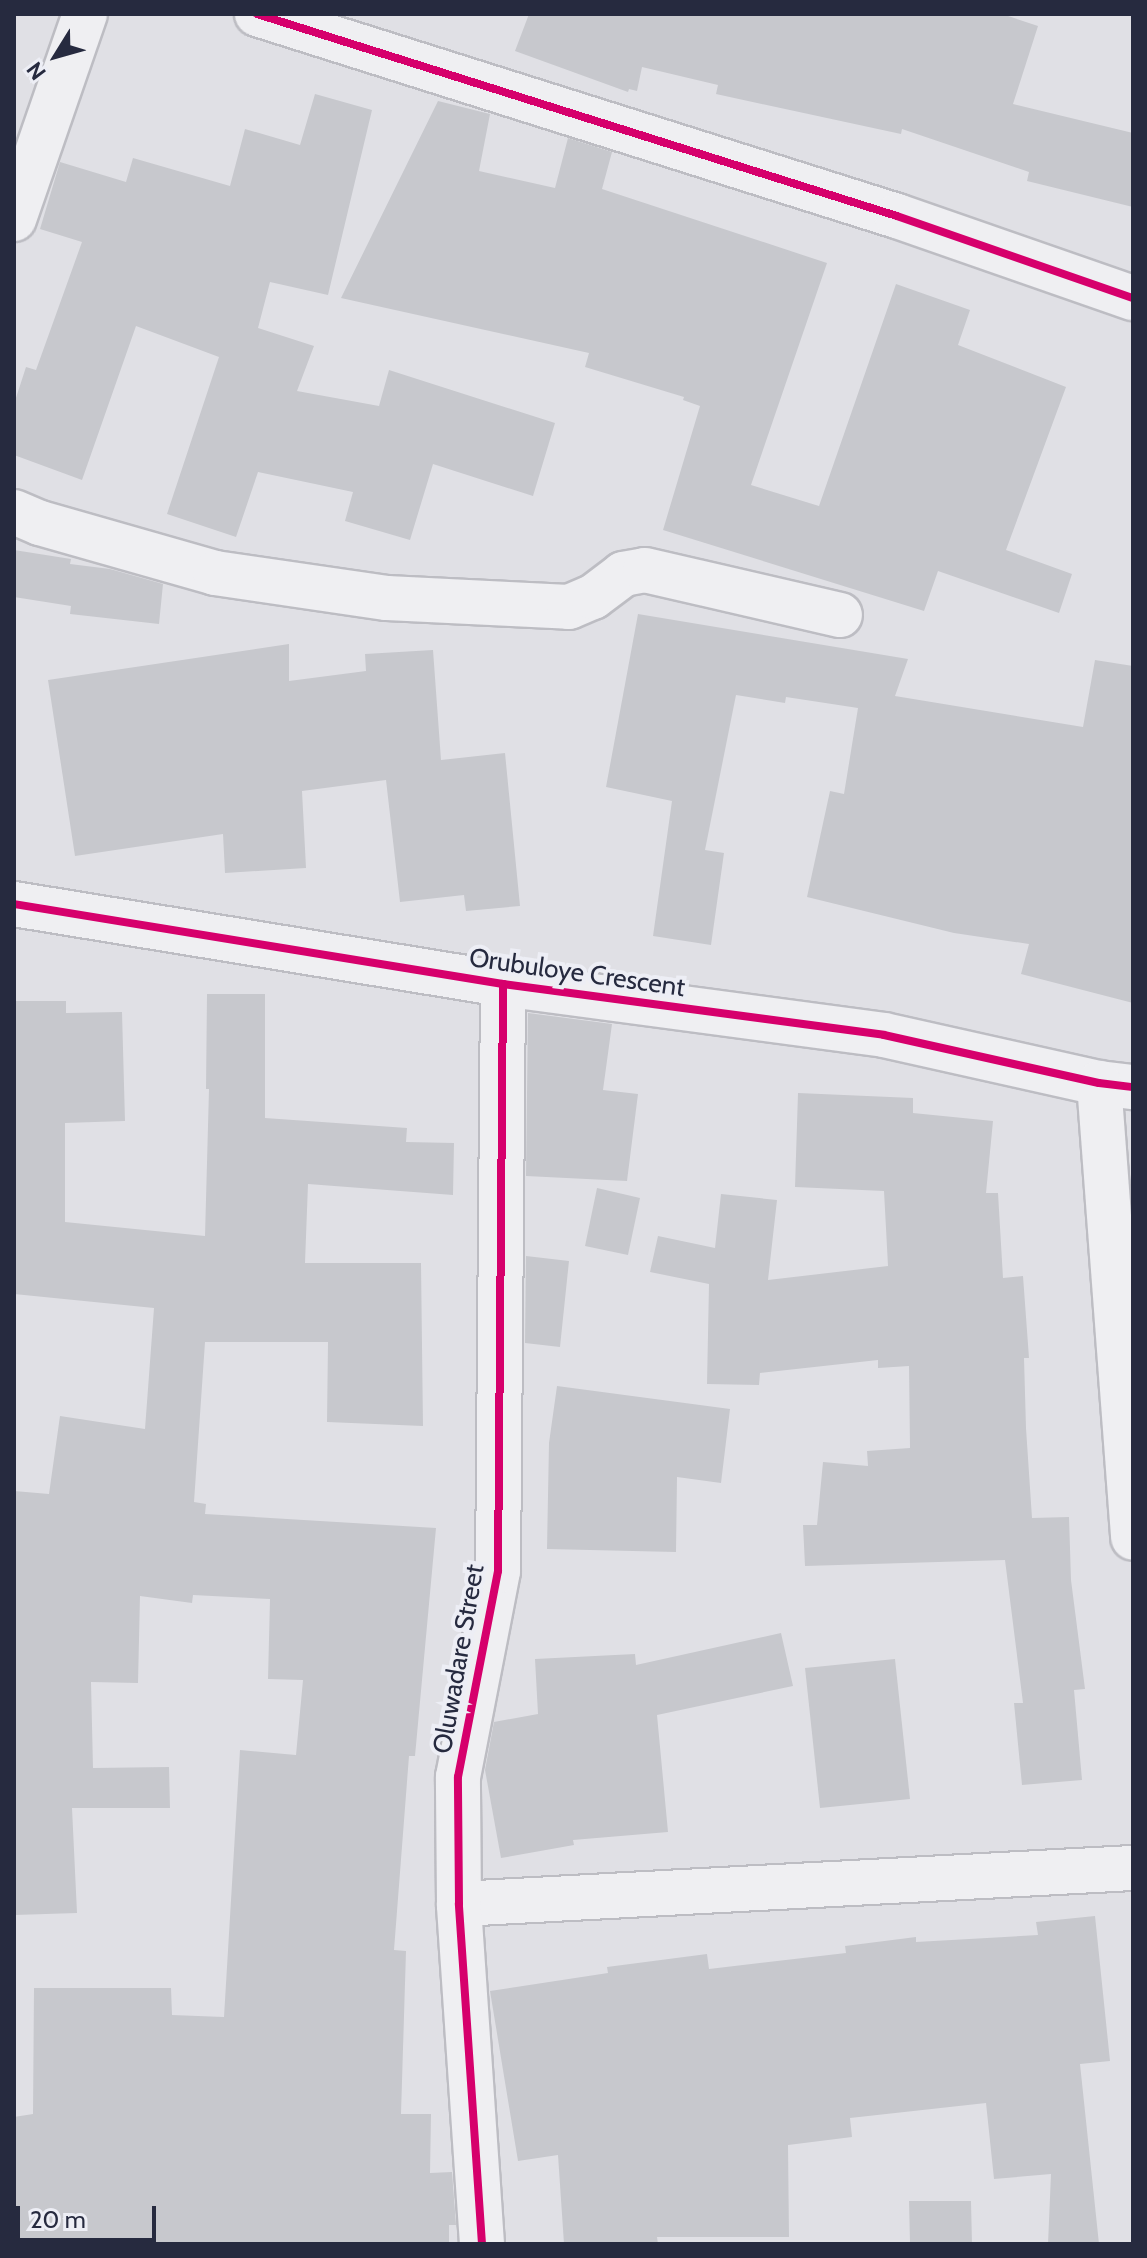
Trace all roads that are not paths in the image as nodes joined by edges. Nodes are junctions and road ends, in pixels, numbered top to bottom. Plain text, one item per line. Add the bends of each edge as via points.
1 (85, 14) edge
2 (257, 14) edge
3 (14, 219) edge
4 (1133, 298) edge
5 (14, 512) edge
6 (840, 615) dead end
7 (14, 904) edge
8 (503, 984) junction
9 (1116, 1085) edge
10 (1133, 1538) edge
11 (1133, 1868) edge
12 (459, 1904) junction
13 (482, 2244) edge

1 - 3 street
2 - 4 street via 897,216
5 - 6 street via 215,573 387,598 569,607 623,574 645,570
7 - 8 street, Orubuloye Crescent
8 - 9 street, Orubuloye Crescent via 884,1035
8 - 12 street, Oluwadare Street via 498,1571 458,1777
9 - 10 street
11 - 12 street
12 - 13 street, Oluwadare Street

